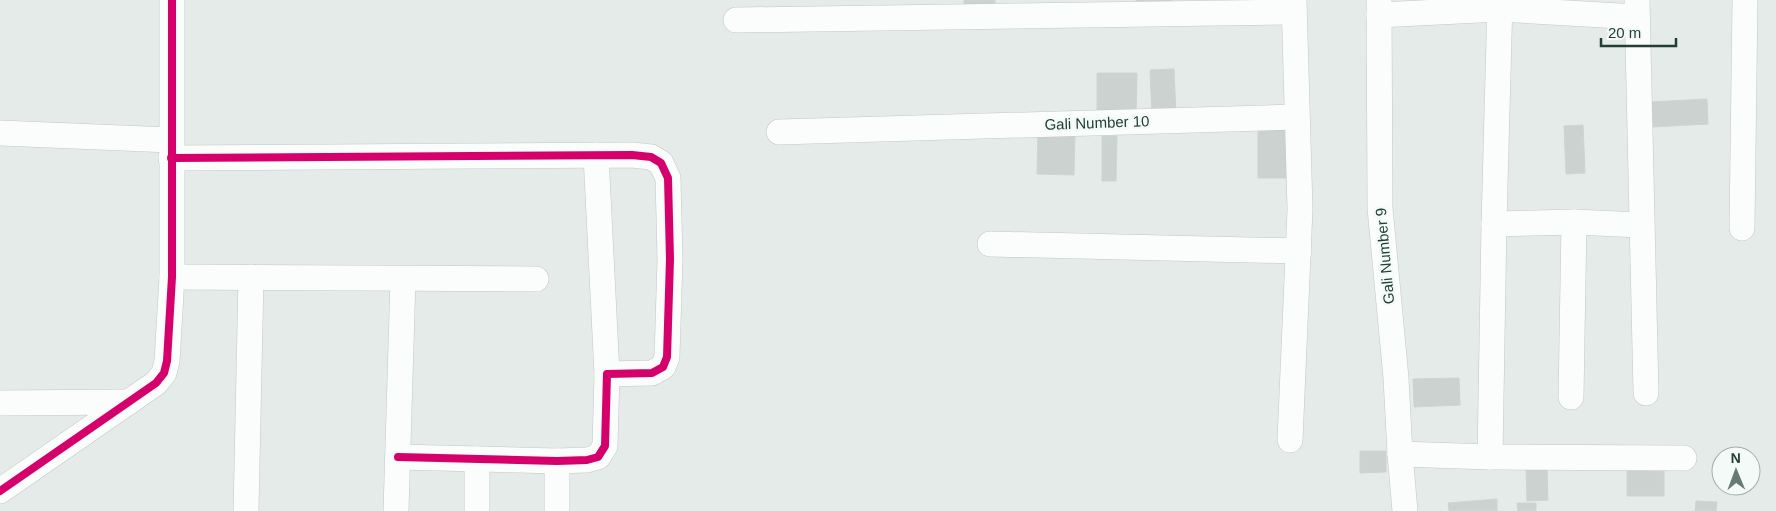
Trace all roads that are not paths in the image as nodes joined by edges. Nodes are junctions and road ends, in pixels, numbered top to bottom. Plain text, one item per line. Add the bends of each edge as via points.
1 (172, 0) edge
2 (1745, 0) edge
3 (1500, 5) edge
4 (1294, 6) edge
5 (1379, 7) edge
6 (1637, 9) edge
7 (736, 20) dead end
8 (1297, 117) junction
9 (780, 132) dead end
10 (0, 133) edge
11 (171, 149) junction
12 (596, 155) junction
13 (1574, 222) junction
14 (1494, 224) junction
15 (1641, 225) junction
16 (1742, 228) dead end
17 (990, 244) dead end
18 (1299, 251) junction
19 (172, 277) junction
20 (251, 277) junction
21 (403, 279) junction
22 (536, 279) dead end
23 (607, 374) junction
24 (1646, 393) dead end
25 (1571, 397) dead end
26 (129, 402) junction
27 (0, 403) edge
28 (1290, 440) dead end
29 (1400, 454) junction
30 (1490, 457) junction
31 (398, 458) junction
32 (1684, 458) dead end
33 (477, 459) junction
34 (557, 461) junction
35 (0, 491) edge
36 (246, 511) edge
37 (396, 511) edge
38 (477, 511) edge
39 (557, 511) edge
40 (1405, 511) edge

1 - 11 street
2 - 16 street
3 - 5 street
3 - 6 street
3 - 14 street
4 - 7 street
4 - 8 street
5 - 29 street, Gali Number 9 via 1380,208
6 - 15 street
8 - 9 street, Gali Number 10
8 - 18 street
10 - 11 street
11 - 12 street
11 - 19 street
12 - 23 street
12 - 23 street via 651,156 661,163 668,178 670,259 663,367 652,373
13 - 14 street
13 - 15 street
13 - 25 street
14 - 30 street
15 - 24 street
17 - 18 street
18 - 28 street
19 - 20 street
19 - 26 street via 164,373 156,383
20 - 21 street
20 - 36 street
21 - 22 street
21 - 31 street
23 - 34 street via 604,446 598,457
26 - 27 street
26 - 35 street
29 - 30 street
29 - 40 street, Gali Number 9
30 - 32 street
31 - 33 street
31 - 37 street
33 - 34 street
33 - 38 street
34 - 39 street

